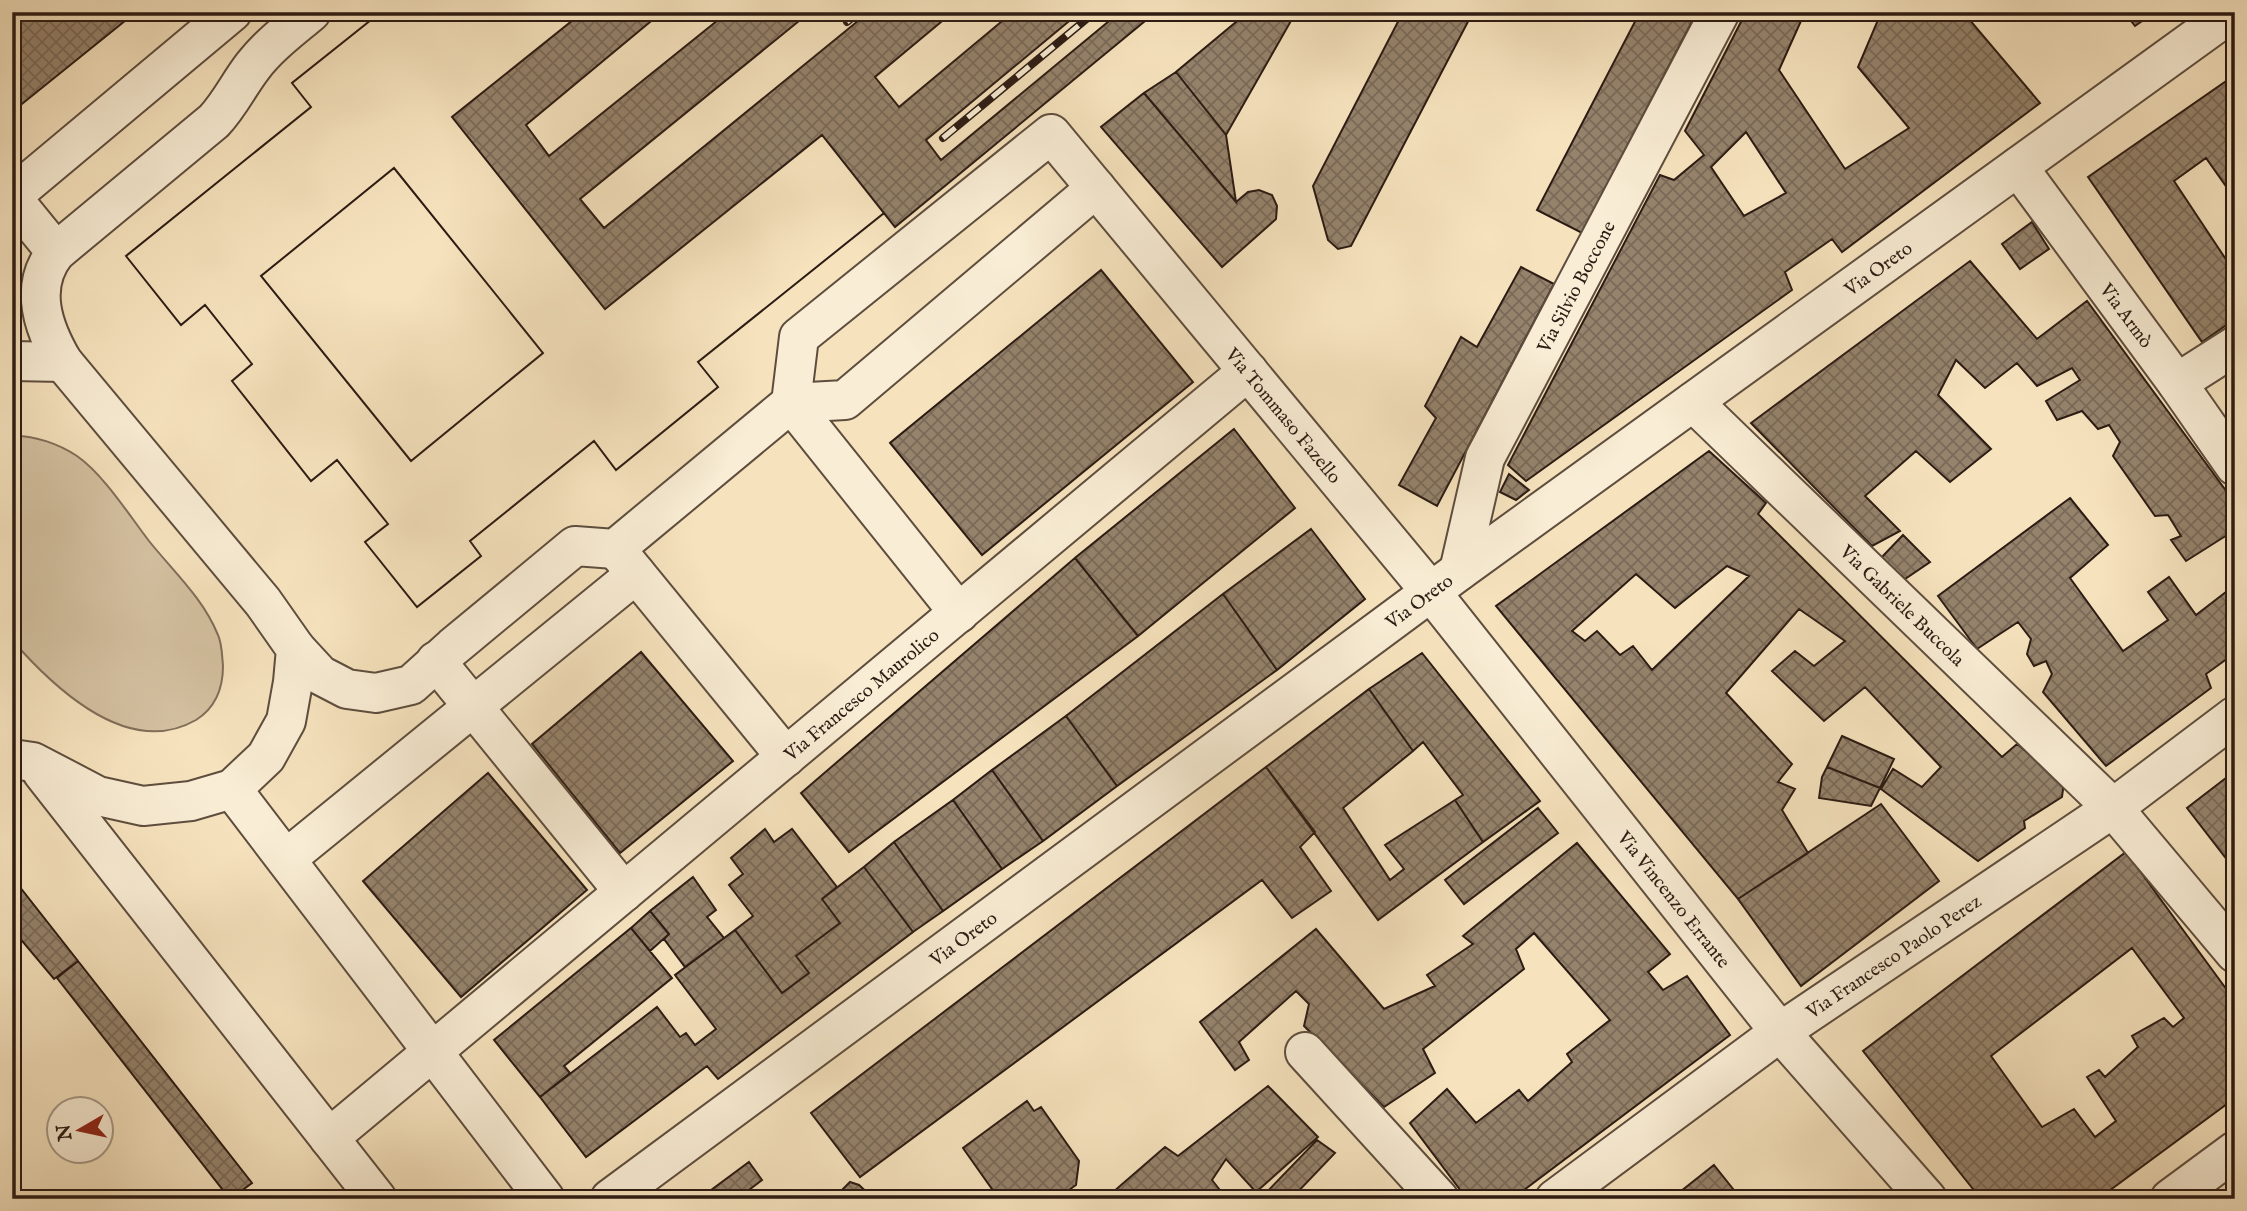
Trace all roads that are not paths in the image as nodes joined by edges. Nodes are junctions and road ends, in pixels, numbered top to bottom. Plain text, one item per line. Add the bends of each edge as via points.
1 (233, 12) edge
2 (311, 12) edge
3 (1720, 12) edge
4 (2231, 12) edge
5 (2018, 167) junction
6 (1096, 188) junction
7 (12, 197) edge
8 (56, 252) junction
9 (2235, 346) edge
10 (12, 361) edge
11 (63, 362) junction
12 (1248, 371) junction
13 (2177, 383) junction
14 (1693, 402) junction
15 (791, 403) junction
16 (2235, 466) edge
17 (625, 561) junction
18 (1445, 582) junction
19 (959, 613) junction
20 (296, 649) junction
21 (436, 661) junction
22 (474, 706) junction
23 (2235, 716) edge
24 (19, 752) edge
25 (786, 757) junction
26 (232, 789) junction
27 (2113, 808) junction
28 (286, 859) junction
29 (624, 892) junction
30 (2235, 953) edge
31 (1780, 1032) junction
32 (433, 1051) junction
33 (1304, 1052) dead end
34 (329, 1138) junction
35 (2235, 1151) edge
36 (612, 1197) edge
37 (377, 1199) edge
38 (545, 1199) edge
39 (1439, 1199) edge
40 (1555, 1199) edge
41 (1927, 1199) edge
42 (2170, 1199) edge

1 - 7 street
2 - 8 street via 254,64 214,121
3 - 18 street, Via Silvio Boccone via 1485,458
4 - 5 street, Via Oreto
5 - 13 street, Via Armò
5 - 14 street, Via Oreto
6 - 12 street, Via Tommaso Fazello
6 - 15 street via 845,400
6 - 15 street, Via Tommaso Fazello via 1051,134 799,337
7 - 8 street
8 - 11 street via 44,272 40,306 50,340
9 - 13 street
10 - 11 street
11 - 20 street via 263,602
12 - 18 street, Via Tommaso Fazello
12 - 19 street, Via Francesco Maurolico
13 - 16 street, Via Armò
14 - 18 street, Via Oreto
14 - 27 street, Via Gabriele Buccola
15 - 17 street
15 - 19 street
17 - 21 street via 575,546
17 - 22 street
17 - 25 street
18 - 31 street, Via Vincenzo Errante
18 - 36 street, Via Oreto
19 - 25 street, Via Francesco Maurolico
20 - 21 street via 320,675 347,689 376,693 411,685
20 - 26 street via 286,720 266,757
21 - 22 street
22 - 28 street
22 - 29 street
23 - 27 street, Via Francesco Paolo Perez
24 - 26 street via 98,796 143,806 191,801
24 - 34 street
25 - 29 street, Via Francesco Maurolico
26 - 28 street
27 - 30 street, Via Gabriele Buccola
27 - 31 street, Via Francesco Paolo Perez
28 - 32 street
29 - 32 street, Via Francesco Maurolico
31 - 40 street, Via Francesco Paolo Perez
31 - 41 street, Via Vincenzo Errante
32 - 34 street, Via Francesco Maurolico
32 - 38 street
33 - 39 street
34 - 37 street
35 - 42 street

